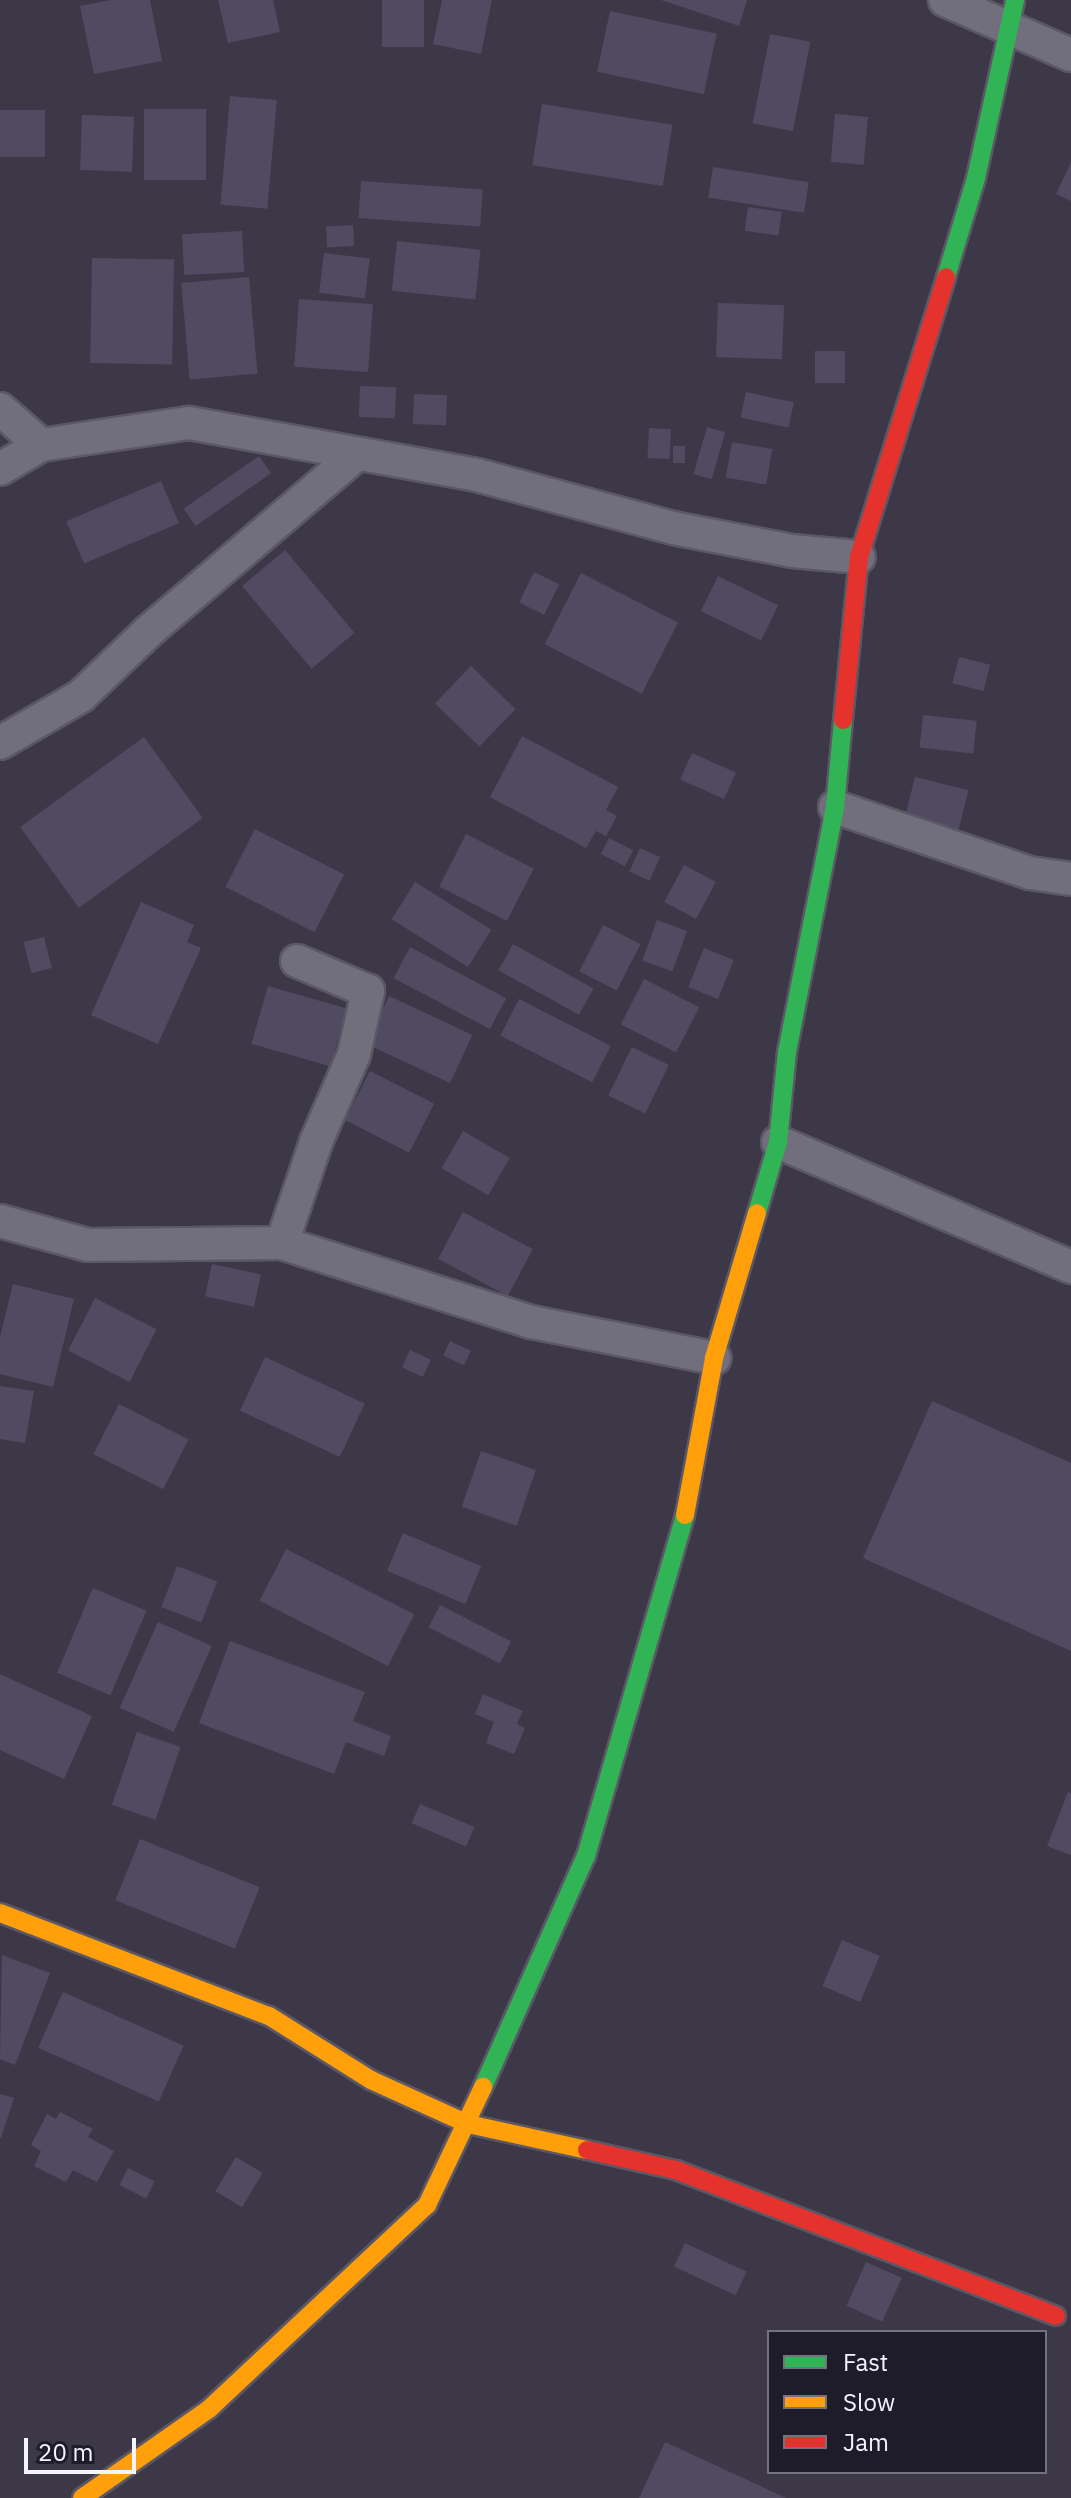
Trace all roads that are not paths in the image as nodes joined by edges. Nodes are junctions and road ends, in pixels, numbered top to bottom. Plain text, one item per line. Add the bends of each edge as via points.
1 (945, 0) edge
2 (1010, 14) edge
3 (1071, 55) edge
4 (0, 409) edge
5 (41, 445) junction
6 (357, 454) junction
7 (0, 469) edge
8 (859, 557) junction
9 (0, 743) edge
10 (835, 807) junction
11 (1071, 879) edge
12 (297, 961) dead end
13 (778, 1142) junction
14 (0, 1221) edge
15 (282, 1243) junction
16 (1071, 1267) edge
17 (714, 1358) junction
18 (0, 1913) edge
19 (468, 2124) junction
20 (1056, 2316) dead end
21 (82, 2498) edge

1 - 2 street
2 - 3 street
2 - 8 main road via 976,178
4 - 5 street
5 - 6 street via 189,423
5 - 7 street
6 - 8 street via 477,475 673,528 792,551
6 - 9 street via 149,631 81,696
8 - 10 main road
10 - 11 street via 1017,869
10 - 13 main road via 787,1052
12 - 15 street via 368,991 354,1054 316,1142
13 - 16 street
13 - 17 main road
14 - 15 street via 88,1245
15 - 17 street via 531,1322
17 - 19 main road via 689,1498 586,1856
18 - 19 main road via 269,2016 371,2080
19 - 20 main road via 676,2170
19 - 21 main road via 427,2205 209,2409

